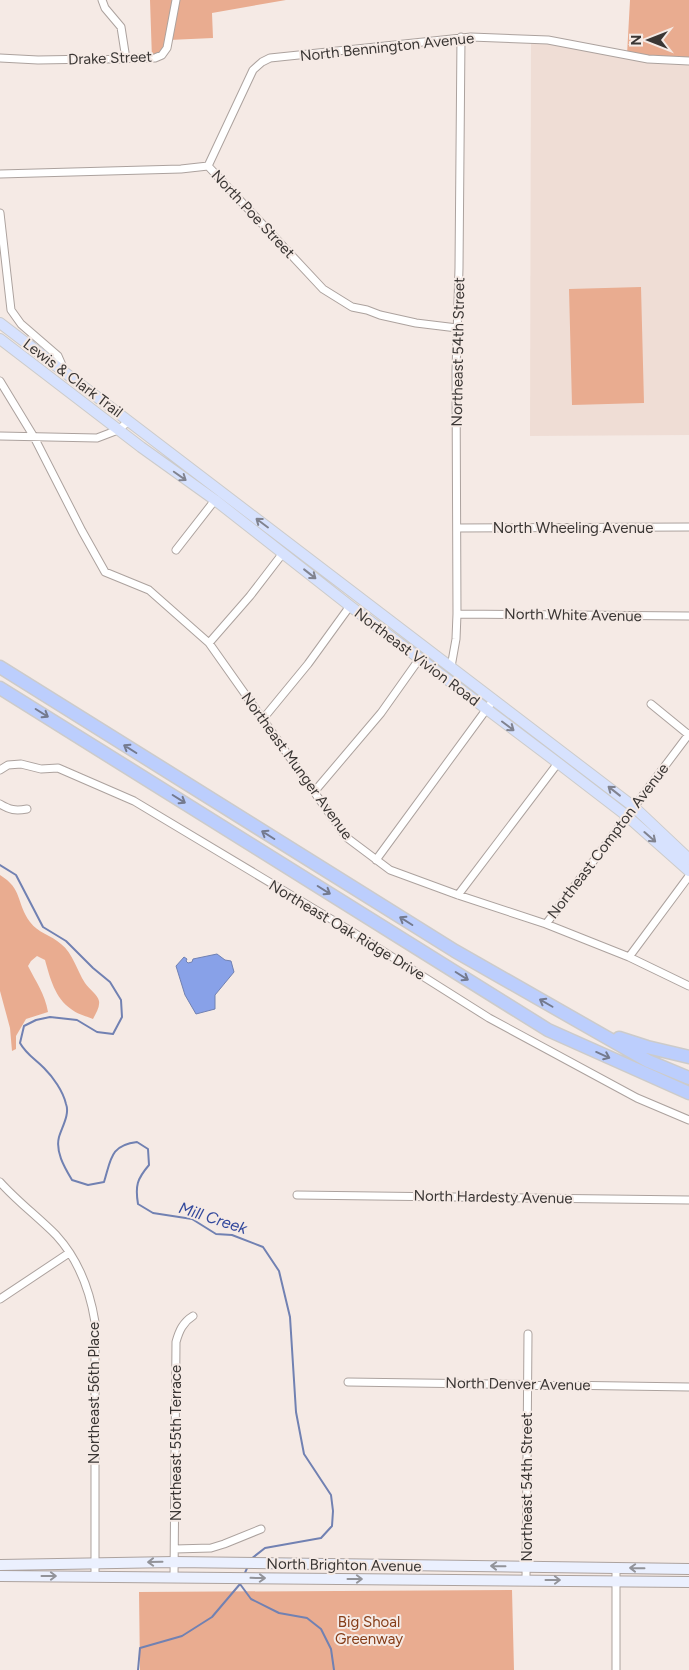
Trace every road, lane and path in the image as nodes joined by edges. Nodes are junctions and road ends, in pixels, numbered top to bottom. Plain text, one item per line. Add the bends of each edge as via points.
1 (102, 0) edge
2 (176, 0) edge
3 (461, 38) junction
4 (0, 58) edge
5 (126, 59) junction
6 (689, 62) edge
7 (208, 166) junction
8 (0, 174) edge
9 (0, 214) edge
10 (0, 322) edge
11 (457, 328) junction
12 (0, 339) edge
13 (65, 372) junction
14 (0, 381) edge
15 (129, 421) junction
16 (118, 430) junction
17 (145, 433) joint
18 (0, 436) edge
19 (34, 437) junction
20 (141, 448) joint
21 (215, 500) junction
22 (689, 527) edge
23 (457, 528) junction
24 (176, 550) dead end
25 (283, 553) junction
26 (350, 606) junction
27 (457, 614) junction
28 (689, 616) edge
29 (209, 643) junction
30 (420, 658) junction
31 (451, 667) junction
32 (0, 668) edge
33 (0, 688) edge
34 (494, 699) junction
35 (651, 704) dead end
36 (487, 710) junction
37 (262, 720) junction
38 (689, 734) edge
39 (558, 763) junction
40 (0, 770) edge
41 (314, 792) junction
42 (0, 804) edge
43 (634, 807) junction
44 (27, 809) dead end
45 (627, 816) junction
46 (689, 859) edge
47 (376, 860) junction
48 (689, 872) edge
49 (689, 876) edge
50 (458, 895) junction
51 (546, 924) junction
52 (629, 957) junction
53 (689, 986) edge
54 (588, 1027) junction
55 (689, 1057) edge
56 (689, 1078) edge
57 (689, 1093) edge
58 (689, 1120) edge
59 (1, 1186) edge
60 (297, 1195) dead end
61 (689, 1200) edge
62 (69, 1253) junction
63 (0, 1299) edge
64 (193, 1316) dead end
65 (528, 1334) dead end
66 (348, 1382) dead end
67 (528, 1385) junction
68 (689, 1387) edge
69 (261, 1529) dead end
70 (175, 1549) junction
71 (174, 1562) junction
72 (95, 1564) junction
73 (0, 1565) edge
74 (526, 1567) junction
75 (616, 1568) junction
76 (689, 1569) edge
77 (0, 1576) edge
78 (95, 1576) junction
79 (174, 1577) junction
80 (526, 1580) junction
81 (616, 1581) junction
82 (689, 1582) edge
83 (616, 1670) edge

1 - 5 street via 121,27
2 - 5 street, Drake Street via 167,48 162,54 155,58
3 - 6 street, North Bennington Avenue via 548,40 648,59
3 - 7 street, North Bennington Avenue via 266,60 254,70
3 - 11 street, Northeast 54th Street
4 - 5 street, Drake Street
7 - 8 street, North Poe Street
7 - 11 street, North Poe Street via 333,297 352,307 416,323
9 - 13 street via 11,310 21,324 58,356
10 - 13 main road, Lewis & Clark Trail
11 - 23 street, Northeast 54th Street
12 - 16 main road, Lewis & Clark Trail
13 - 15 main road, Lewis & Clark Trail
14 - 19 street, Northeast Munger Avenue
15 - 16 street
15 - 17 main road, Lewis & Clark Trail
16 - 19 street via 98,438
16 - 20 main road, Lewis & Clark Trail
31 -> 17 main road, Northeast Vivion Road
18 - 19 street
19 - 29 street, Northeast Munger Avenue via 105,572 149,590
20 -> 21 main road, Northeast Vivion Road
21 - 24 street
21 - 25 main road, Northeast Vivion Road
22 - 23 street, North Wheeling Avenue
23 - 27 street, Northeast 54th Street
25 -> 26 main road, Northeast Vivion Road
25 - 29 street
26 - 30 main road, Northeast Vivion Road
26 - 37 street
27 - 28 street, North White Avenue
27 - 31 street, Northeast 54th Street
29 - 37 street, Northeast Munger Avenue
30 - 36 main road, Northeast Vivion Road
30 - 41 street via 381,713
31 - 34 main road, Northeast Vivion Road
54 -> 32 highway via 455,951
33 -> 57 highway via 548,1030
34 - 36 street
43 -> 34 main road, Northeast Vivion Road
35 - 38 street
36 -> 39 main road, Northeast Vivion Road
36 - 47 street
37 - 41 street, Northeast Munger Avenue
38 - 43 street, Northeast Compton Avenue
39 - 45 main road, Northeast Vivion Road
39 - 50 street
40 - 58 street, Northeast Oak Ridge Drive via 8,765 21,764 42,769 58,768 134,801 489,1018 637,1098
41 - 47 street, Northeast Munger Avenue via 346,837
42 - 44 street via 10,810
43 - 45 street, Northeast Compton Avenue
43 - 46 main road, Northeast Vivion Road
45 -> 48 main road, Northeast Vivion Road
45 - 51 street, Northeast Compton Avenue
47 - 50 street, Northeast Munger Avenue via 390,870
49 - 52 street
50 - 51 street, Northeast Munger Avenue
51 - 52 street, Northeast Munger Avenue
52 - 53 street, Northeast Munger Avenue
54 - 55 highway
54 - 56 highway via 648,1061
59 - 62 street, Northeast 56th Place via 56,1236
60 - 61 street, North Hardesty Avenue
62 - 63 street
62 - 72 street, Northeast 56th Place via 85,1283 95,1322
64 - 70 street, Northeast 55th Terrace via 181,1328 176,1342
65 - 67 street, Northeast 54th Street
66 - 67 street, North Denver Avenue
67 - 68 street, North Denver Avenue
67 - 74 street, Northeast 54th Street
69 - 70 street via 210,1548
70 - 71 street, Northeast 55th Terrace
71 -> 72 main road, North Brighton Avenue
74 -> 71 main road, North Brighton Avenue
71 - 79 street, Northeast 55th Terrace
72 - 73 main road, North Brighton Avenue
72 - 78 street, Northeast 56th Place
74 - 75 main road, North Brighton Avenue
74 - 80 street, Northeast 54th Street
76 -> 75 main road, North Brighton Avenue
75 - 81 street
77 -> 78 main road, North Brighton Avenue
78 - 79 main road, North Brighton Avenue
79 -> 80 main road, North Brighton Avenue
80 -> 81 main road, North Brighton Avenue
81 - 82 main road, North Brighton Avenue
81 - 83 street

